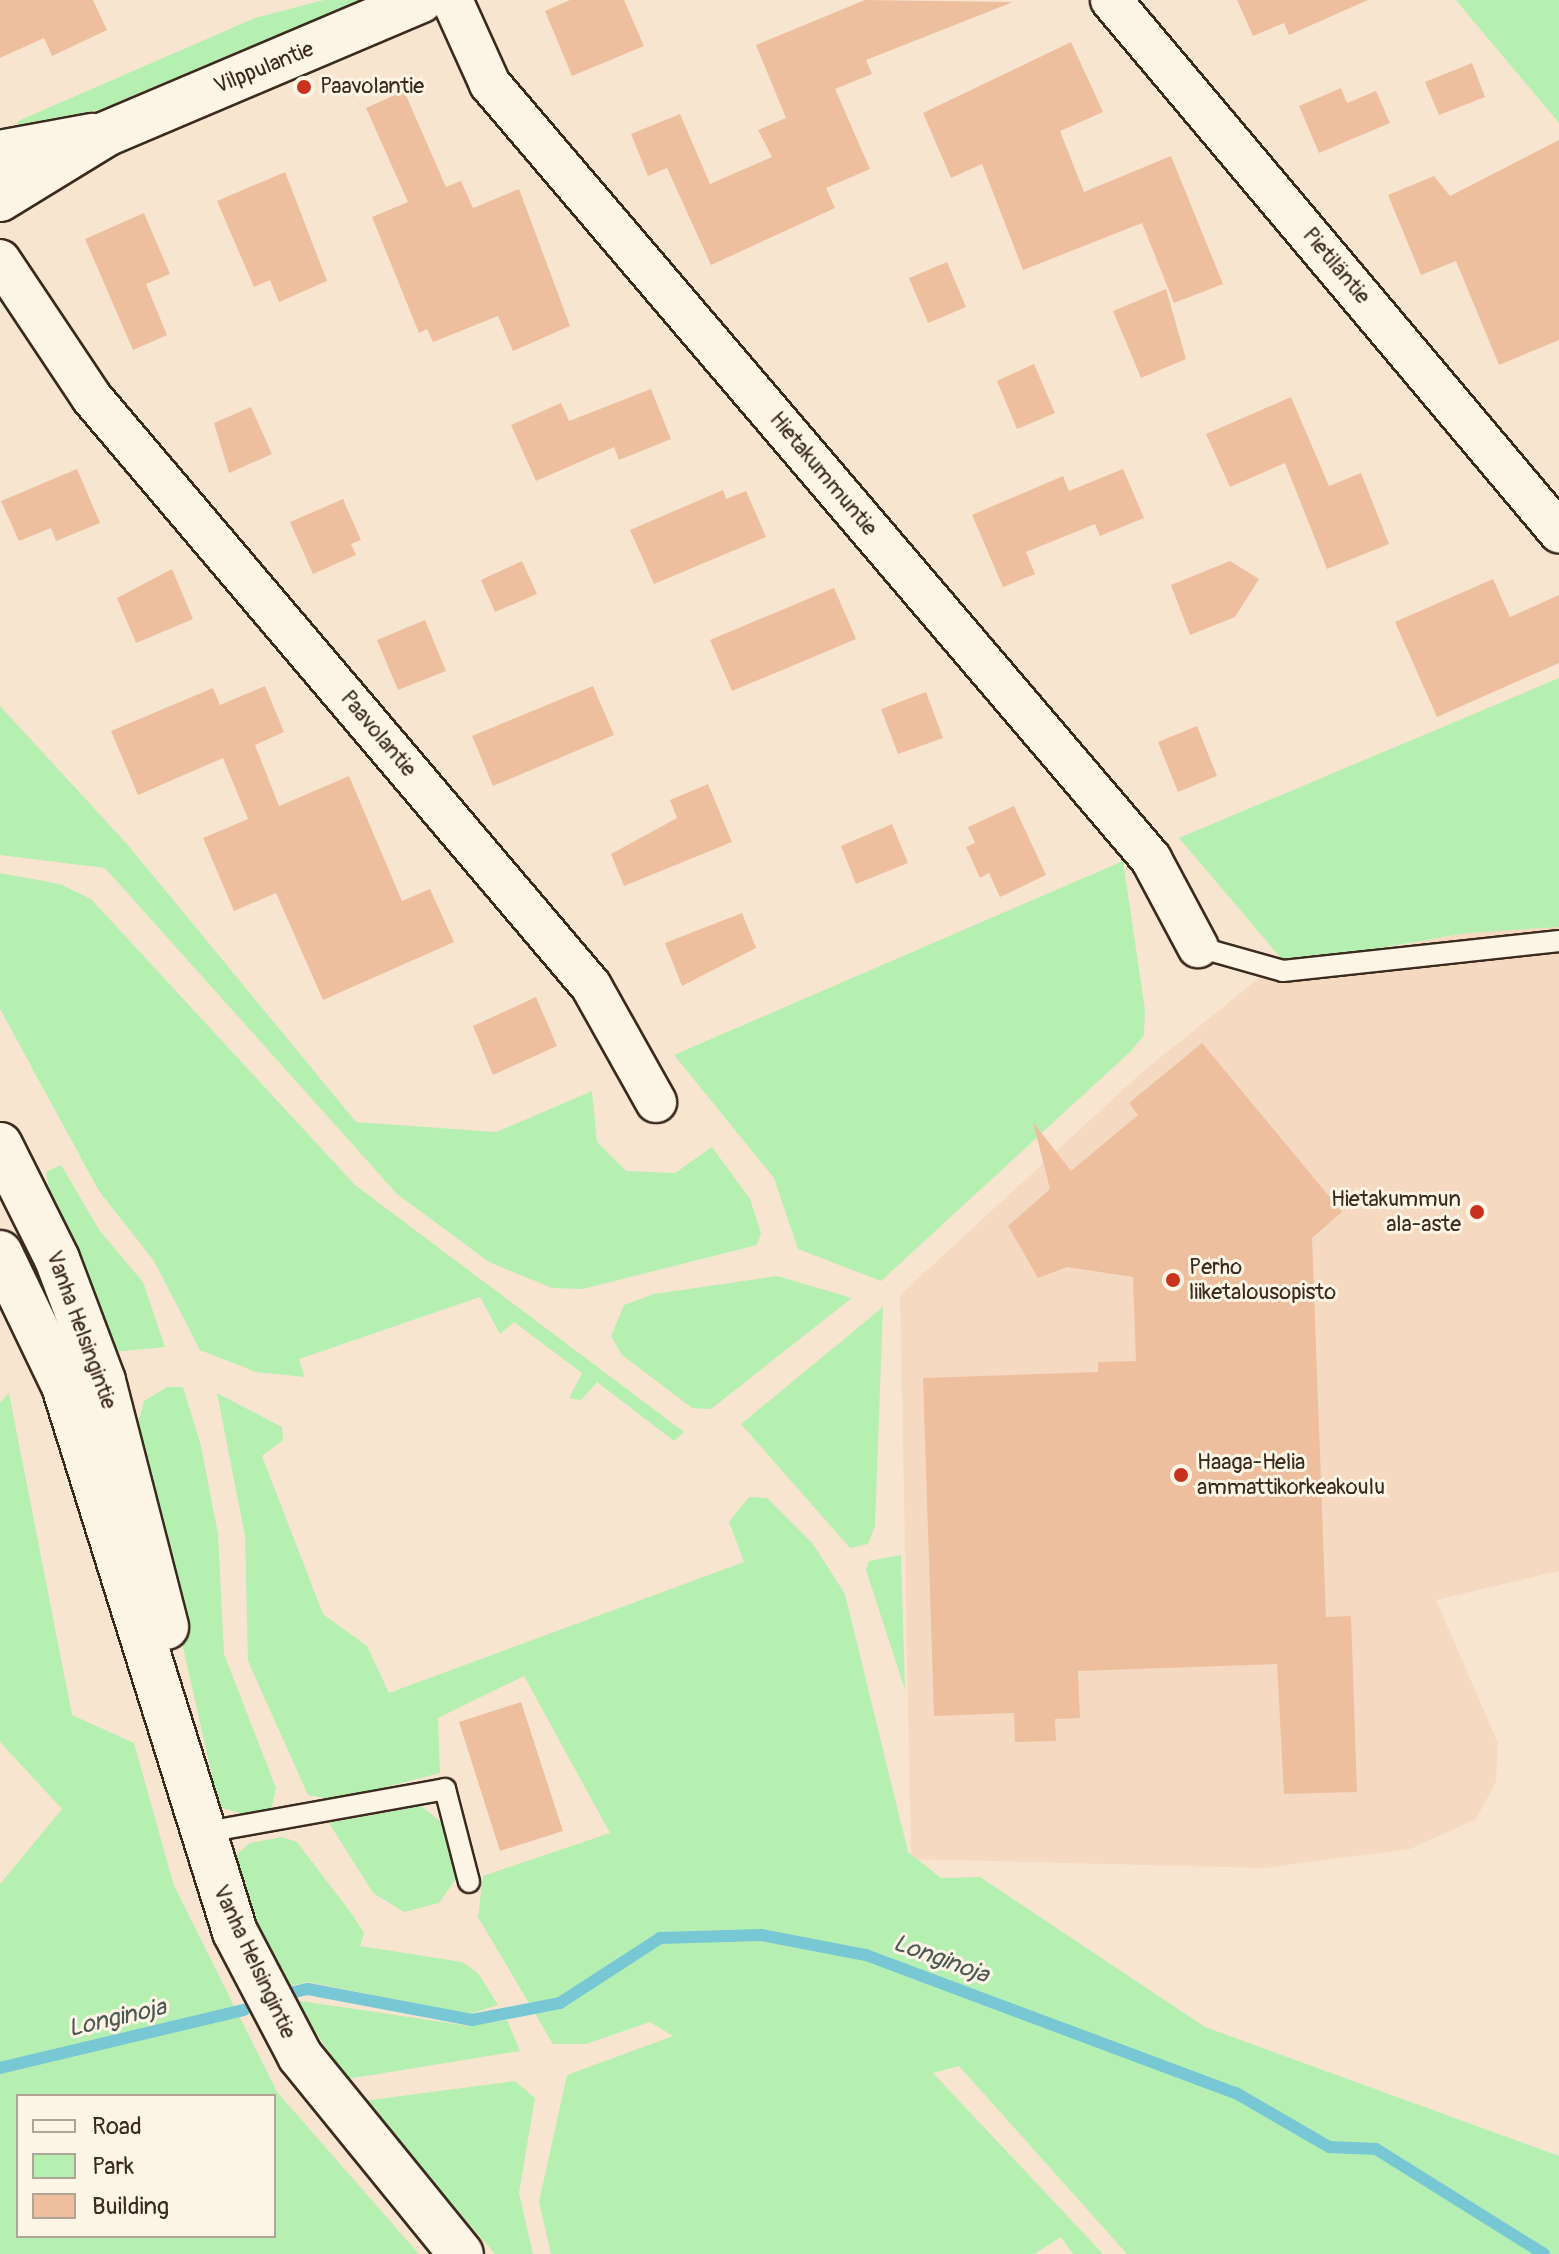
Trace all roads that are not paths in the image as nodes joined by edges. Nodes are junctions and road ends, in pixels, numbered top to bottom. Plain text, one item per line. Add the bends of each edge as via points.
1 (421, 0) edge
2 (452, 0) edge
3 (1111, 0) edge
4 (106, 134) junction
5 (0, 153) edge
6 (0, 199) edge
7 (0, 260) edge
8 (1559, 532) edge
9 (1559, 941) edge
10 (1198, 947) joint
11 (656, 1102) dead end
12 (0, 1145) edge
13 (0, 1253) edge
14 (171, 1713) junction
15 (200, 1833) junction
16 (469, 1882) dead end
17 (461, 2254) edge

1 - 4 main road, Vilppulantie
2 - 10 street, Hietakummuntie via 490,84 1151,859
3 - 8 street, Pietiläntie
4 - 5 main road, Vilppulantie
4 - 6 main road, Vilppulantie
7 - 11 street, Paavolantie via 92,398 591,986
9 - 10 lane via 1283,971
12 - 14 main road, Vanha Helsingintie via 57,1259 103,1381 165,1618
13 - 14 main road, Vanha Helsingintie via 64,1386
14 - 15 main road, Vanha Helsingintie
15 - 16 lane via 445,1789
15 - 17 main road, Vanha Helsingintie via 235,1932 300,2056 347,2123

